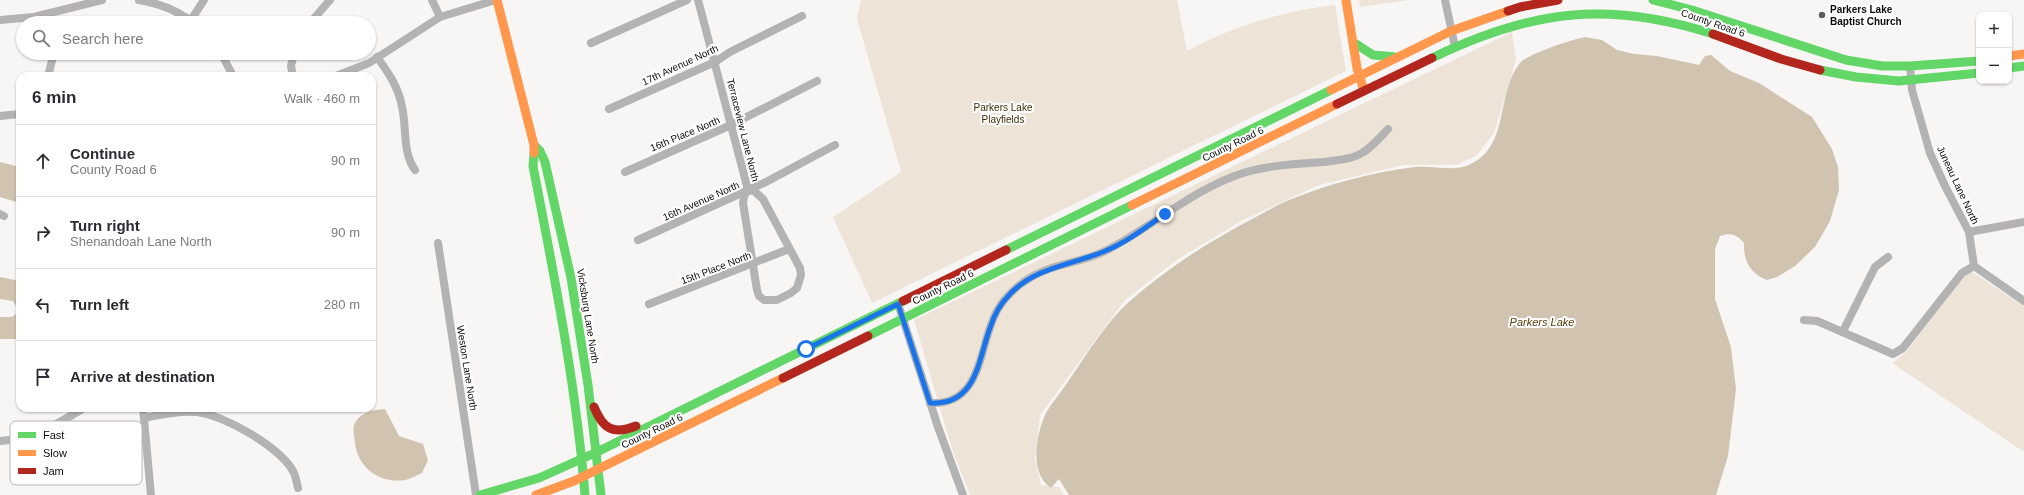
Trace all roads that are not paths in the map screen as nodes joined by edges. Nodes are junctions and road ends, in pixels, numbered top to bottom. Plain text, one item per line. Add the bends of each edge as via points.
1 (102, 0) edge
2 (139, 0) edge
3 (204, 0) edge
4 (330, 0) edge
5 (432, 0) edge
6 (497, 0) edge
7 (687, 0) edge
8 (698, 0) edge
9 (1346, 0) edge
10 (1445, 0) edge
11 (1558, 0) edge
12 (1653, 0) edge
13 (72, 3) edge
14 (50, 13) junction
15 (29, 16) edge
16 (51, 16) edge
17 (181, 16) edge
18 (195, 16) edge
19 (316, 16) edge
20 (802, 16) dead end
21 (440, 17) junction
22 (16, 18) edge
23 (0, 20) edge
24 (1451, 31) junction
25 (1353, 42) junction
26 (591, 44) dead end
27 (1455, 47) junction
28 (2024, 54) edge
29 (2012, 56) edge
30 (377, 57) joint
31 (1397, 57) junction
32 (52, 60) edge
33 (225, 60) edge
34 (292, 60) edge
35 (372, 60) edge
36 (1976, 61) edge
37 (715, 62) junction
38 (1910, 66) junction
39 (2024, 66) edge
40 (2012, 68) edge
41 (49, 72) edge
42 (231, 72) edge
43 (292, 72) edge
44 (348, 72) edge
45 (1976, 73) edge
46 (1359, 76) junction
47 (1910, 81) junction
48 (817, 82) dead end
49 (1364, 91) junction
50 (609, 109) dead end
51 (16, 114) edge
52 (0, 116) edge
53 (731, 125) junction
54 (1388, 129) dead end
55 (534, 145) junction
56 (835, 145) dead end
57 (415, 170) dead end
58 (625, 172) dead end
59 (748, 190) junction
60 (2024, 222) edge
61 (1969, 232) junction
62 (638, 240) dead end
63 (438, 243) dead end
64 (790, 249) junction
65 (1888, 257) dead end
66 (753, 264) junction
67 (1974, 266) junction
68 (2024, 300) edge
69 (649, 304) dead end
70 (898, 304) junction
71 (903, 319) junction
72 (1804, 320) dead end
73 (1843, 332) junction
74 (588, 389) junction
75 (703, 400) junction
76 (930, 403) junction
77 (77, 412) edge
78 (143, 412) edge
79 (144, 418) junction
80 (60, 421) edge
81 (10, 439) edge
82 (0, 441) edge
83 (597, 452) junction
84 (582, 459) junction
85 (599, 469) junction
86 (584, 476) junction
87 (298, 488) dead end
88 (151, 495) edge
89 (476, 495) edge
90 (480, 495) edge
91 (536, 495) edge
92 (585, 495) edge
93 (601, 495) edge
94 (963, 495) edge

1 - 13 street
2 - 17 street via 165,7
3 - 18 street
4 - 19 street
5 - 21 street
6 - 21 street
6 - 55 main road, Vicksburg Lane North
7 - 26 street
8 - 37 street, Terraceview Lane North
9 - 25 main road
10 - 24 street
11 - 24 main road, County Road 6 via 1520,7
12 - 38 main road, County Road 6 via 1692,10 1846,60 1882,66
13 - 14 street
14 - 15 street
14 - 16 street
20 - 37 street, 17th Avenue North
21 - 30 street
22 - 23 street
24 - 27 street
24 - 31 main road, County Road 6
25 - 31 main road via 1374,55
25 - 46 main road
27 - 47 main road, County Road 6 via 1479,36 1555,16 1640,15 1673,22 1802,65 1860,77
27 - 49 main road, County Road 6
28 - 29 main road
30 - 57 street via 397,89 402,106 408,155
31 - 46 main road, County Road 6
32 - 41 street
33 - 42 street
34 - 43 street
35 - 44 street
36 - 38 main road, County Road 6
37 - 50 street, 17th Avenue North
37 - 53 street, Terraceview Lane North
38 - 47 street, Juneau Lane North
39 - 40 main road
45 - 47 main road, County Road 6
46 - 49 main road
46 - 70 main road, County Road 6
47 - 61 street, Juneau Lane North via 1930,153
48 - 53 street, 16th Place North
49 - 71 main road, County Road 6
51 - 52 street
53 - 58 street, 16th Place North
53 - 59 street, Terraceview Lane North
54 - 76 street via 1361,154 1345,159 1269,167 1223,180 1107,250 1044,270 1026,280 998,309 989,329 977,373 968,388 948,401
55 - 74 main road, Vicksburg Lane North via 545,162 562,235
55 - 84 main road, Vicksburg Lane North via 533,166 558,295
56 - 59 street, 16th Avenue North
59 - 62 street, 16th Avenue North
59 - 64 street, Terraceview Lane North via 760,194
59 - 66 street via 743,203
60 - 61 street
61 - 67 street, Juneau Lane North
63 - 89 street, Weston Lane North
64 - 66 street, 15th Place North
64 - 66 street, Terraceview Lane North via 801,275 797,288 777,300 764,300 759,296
65 - 73 street via 1875,267
66 - 69 street, 15th Place North
67 - 68 street
67 - 73 street via 1962,273 1903,348 1893,354
70 - 71 street
70 - 75 main road, County Road 6
71 - 76 street
71 - 85 main road, County Road 6
72 - 73 street
74 - 75 main road via 600,420 616,431 628,430 683,403
74 - 83 main road, Vicksburg Lane North
75 - 83 main road, County Road 6
76 - 94 street
77 - 80 street
78 - 79 street
79 - 87 street via 190,412 217,417 256,437 274,450 294,473
79 - 88 street
81 - 82 street
83 - 84 main road, County Road 6
83 - 85 main road, Vicksburg Lane North
84 - 86 main road, Vicksburg Lane North
84 - 90 main road, County Road 6 via 539,478
85 - 86 main road, County Road 6
85 - 93 main road, Vicksburg Lane North
86 - 91 main road, County Road 6
86 - 92 main road, Vicksburg Lane North

